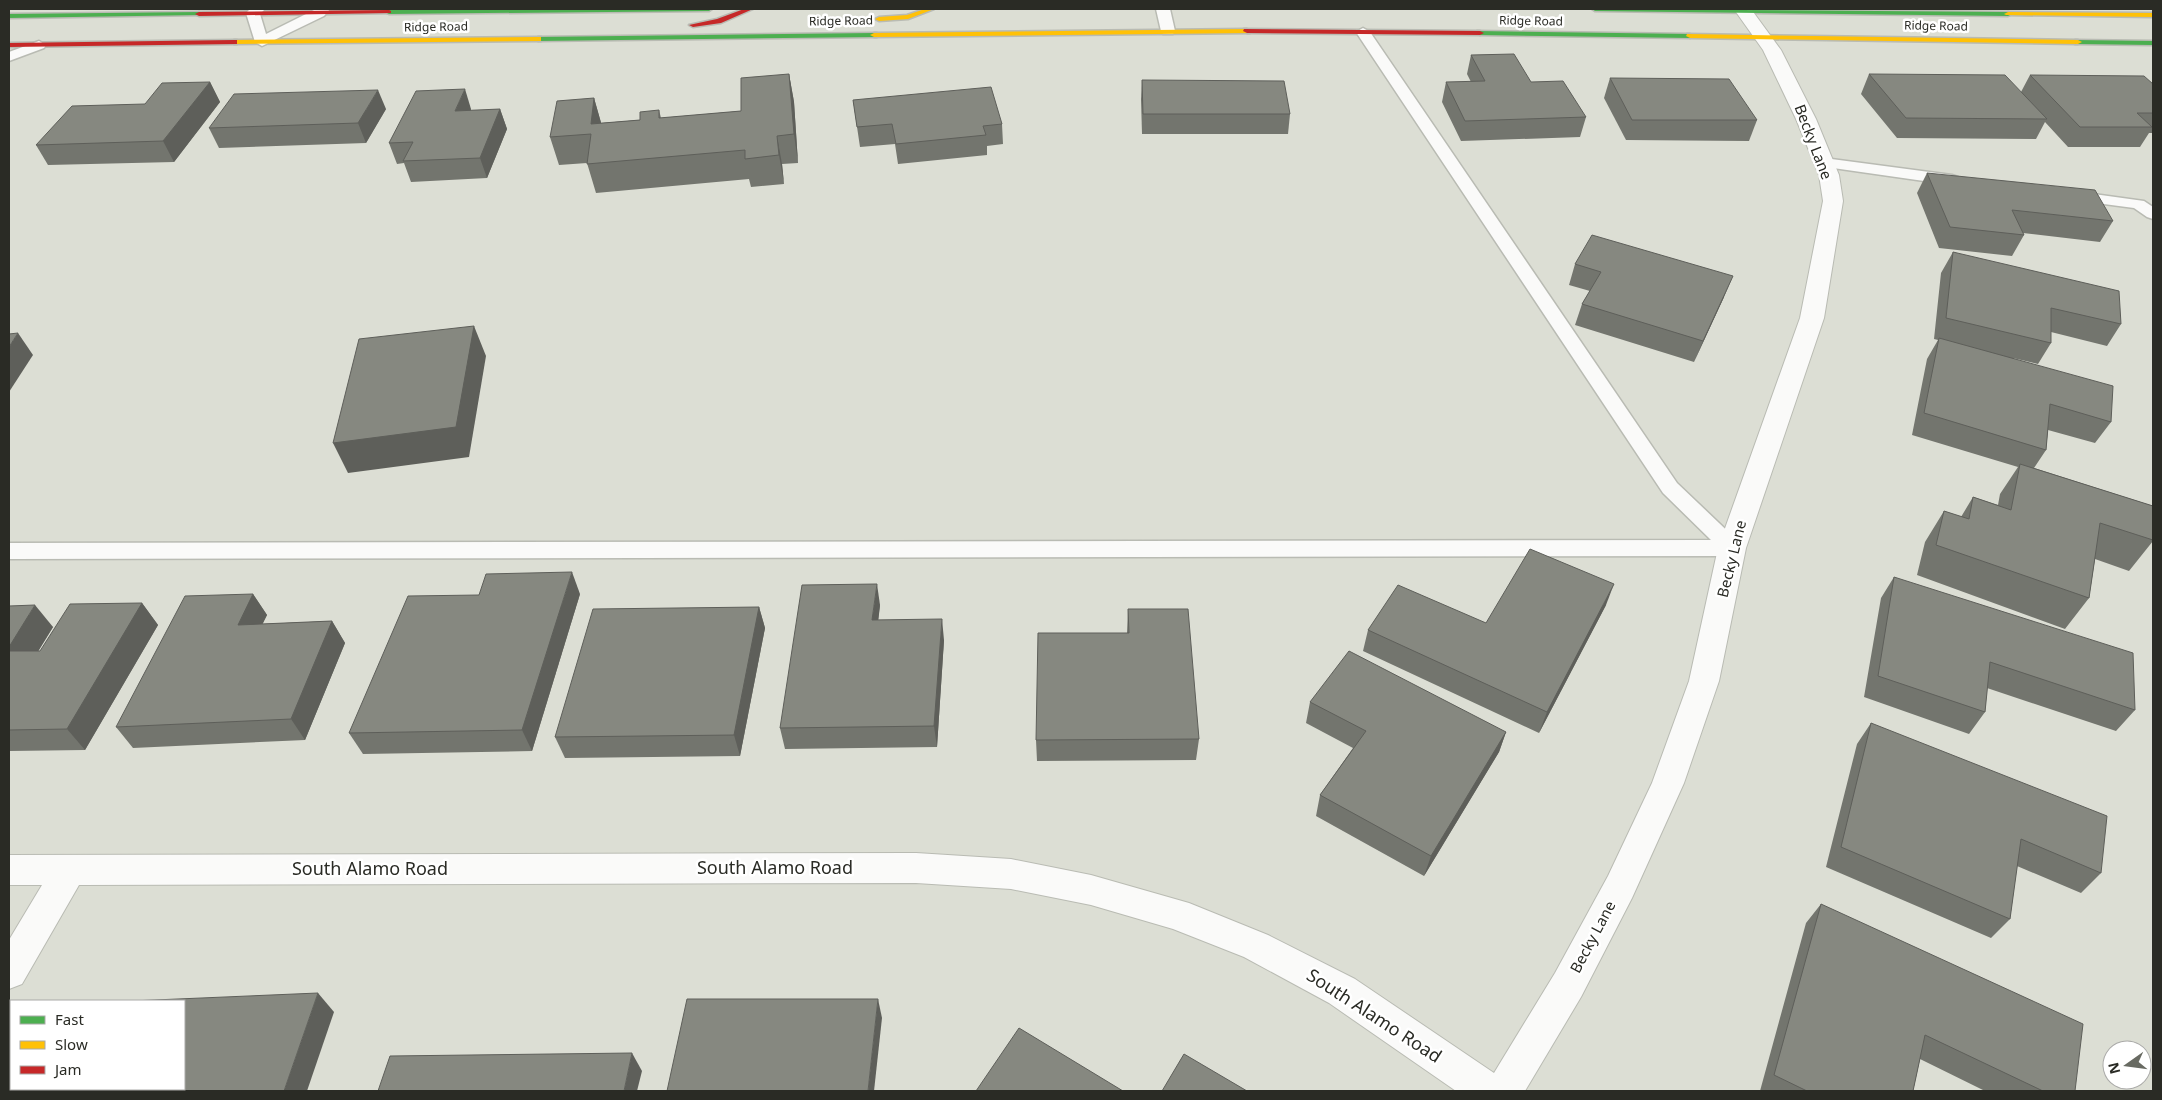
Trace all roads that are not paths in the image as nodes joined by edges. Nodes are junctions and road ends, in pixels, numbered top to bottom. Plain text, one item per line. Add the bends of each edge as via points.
1 (709, 9) edge
2 (750, 9) edge
3 (931, 9) edge
4 (1163, 9) edge
5 (1595, 9) edge
6 (256, 11) edge
7 (321, 11) edge
8 (1745, 12) junction
9 (2153, 15) edge
10 (9, 16) edge
11 (868, 19) dead end
12 (808, 24) dead end
13 (1168, 31) junction
14 (1363, 32) junction
15 (786, 35) junction
16 (1762, 37) junction
17 (576, 38) junction
18 (262, 42) junction
19 (2153, 43) edge
20 (9, 45) edge
21 (39, 45) junction
22 (9, 57) edge
23 (1824, 163) junction
24 (1971, 182) edge
25 (2060, 194) edge
26 (2153, 214) edge
27 (1732, 548) junction
28 (9, 551) edge
29 (9, 870) edge
30 (69, 870) junction
31 (9, 972) edge
32 (1488, 1091) edge
33 (1504, 1091) edge

1 - 7 main road, Ridge Road
2 - 17 main road via 718,22 609,29
3 - 11 main road via 908,17
4 - 13 lane
5 - 8 main road, Ridge Road
6 - 7 main road, Ridge Road
6 - 10 main road, Ridge Road
6 - 18 lane
7 - 18 lane
8 - 9 main road, Ridge Road
8 - 16 street, Becky Lane
12 - 15 main road
13 - 14 main road, Ridge Road
13 - 15 main road, Ridge Road
14 - 16 main road, Ridge Road
14 - 27 lane via 1670,488
15 - 17 main road, Ridge Road
16 - 19 main road, Ridge Road
16 - 23 street, Becky Lane via 1772,50
17 - 18 main road, Ridge Road
18 - 21 main road, Ridge Road
20 - 21 main road, Ridge Road
21 - 22 lane
23 - 24 lane
23 - 27 street, Becky Lane via 1833,201 1812,318
25 - 26 lane via 2138,204
27 - 28 lane
27 - 33 street, Becky Lane via 1704,681 1668,783 1568,985
29 - 30 street, South Alamo Road
30 - 31 street
30 - 32 street, South Alamo Road via 916,868 1011,874 1090,890 1177,914 1256,946 1342,991

